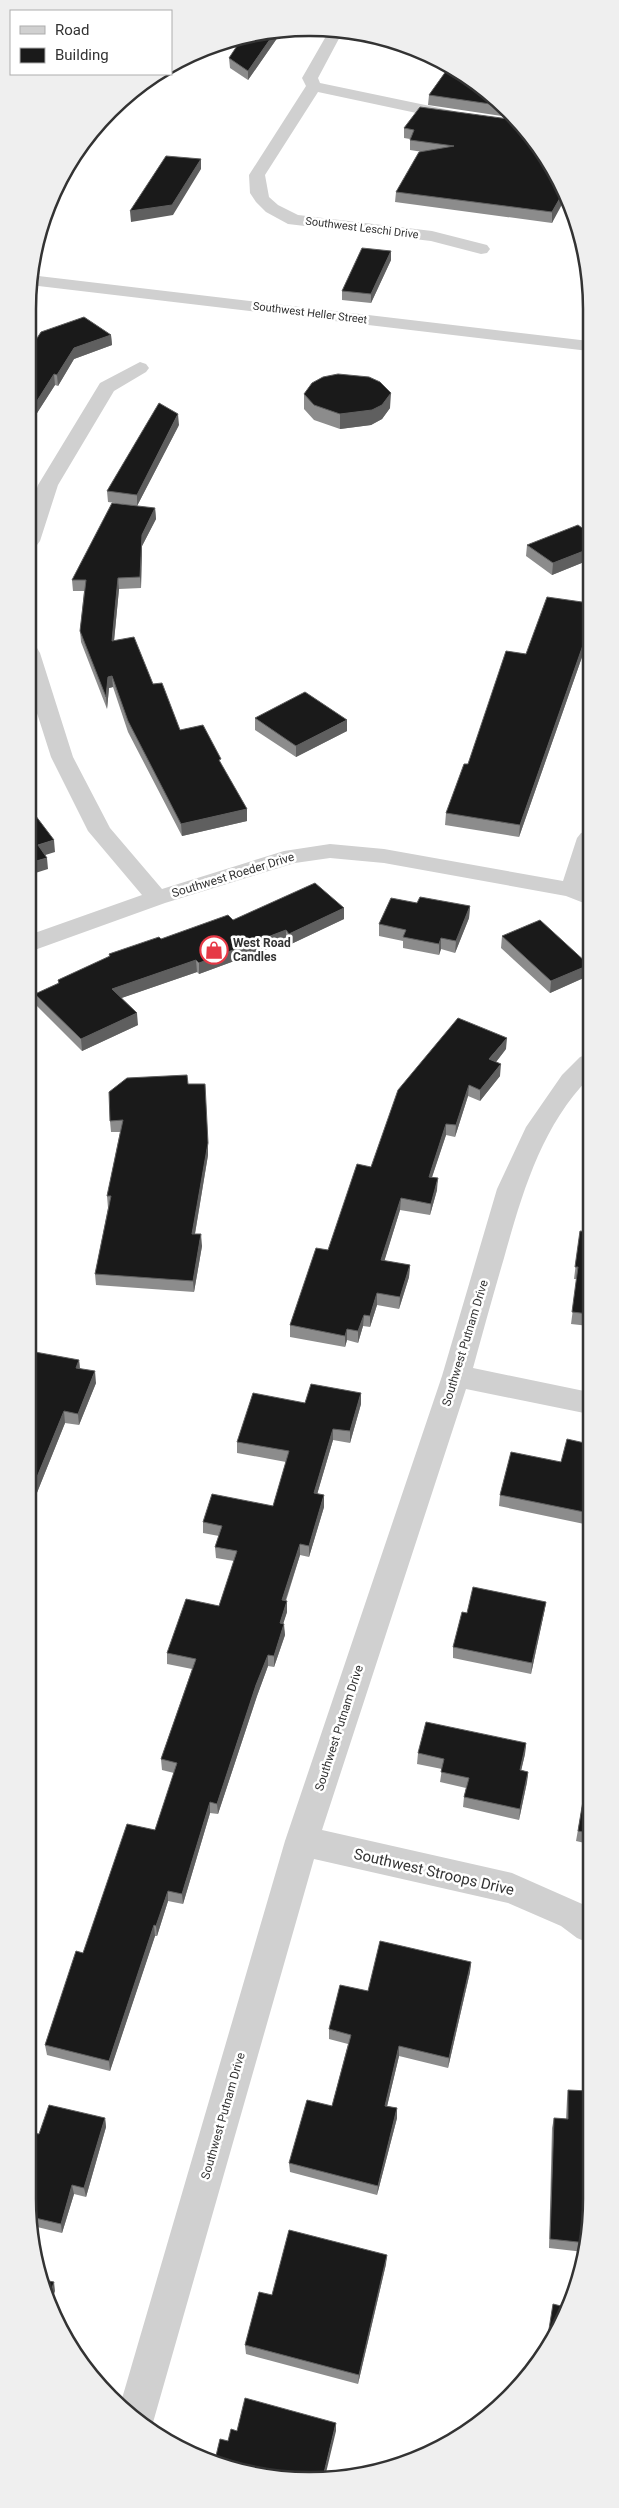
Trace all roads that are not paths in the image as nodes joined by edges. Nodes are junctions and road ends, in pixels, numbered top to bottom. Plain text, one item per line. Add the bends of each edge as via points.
1 (332, 38) edge
2 (314, 86) junction
3 (474, 119) edge
4 (481, 249) dead end
5 (38, 281) edge
6 (583, 345) edge
7 (140, 368) dead end
8 (39, 484) edge
9 (36, 503) edge
10 (36, 672) edge
11 (583, 875) edge
12 (580, 894) edge
13 (157, 898) junction
14 (36, 941) edge
15 (583, 1069) edge
16 (456, 1376) junction
17 (583, 1402) edge
18 (302, 1841) junction
19 (583, 1922) edge
20 (138, 2411) edge

1 - 2 street, Southwest Leschi Drive via 310,78
2 - 3 street via 437,114
2 - 4 street, Southwest Leschi Drive via 257,175 260,199 294,220 432,236
5 - 6 street, Southwest Heller Street
7 - 8 street via 107,387
8 - 9 street
10 - 13 street via 62,756 100,831
11 - 12 street
12 - 13 street, Southwest Roeder Drive via 384,856 330,851 292,856
13 - 14 street, Southwest Roeder Drive
15 - 16 street, Southwest Putnam Drive via 571,1081 535,1134 510,1189
16 - 17 street
16 - 18 street, Southwest Putnam Drive
18 - 19 street, Southwest Stroops Drive via 512,1888 574,1915
18 - 20 street, Southwest Putnam Drive

